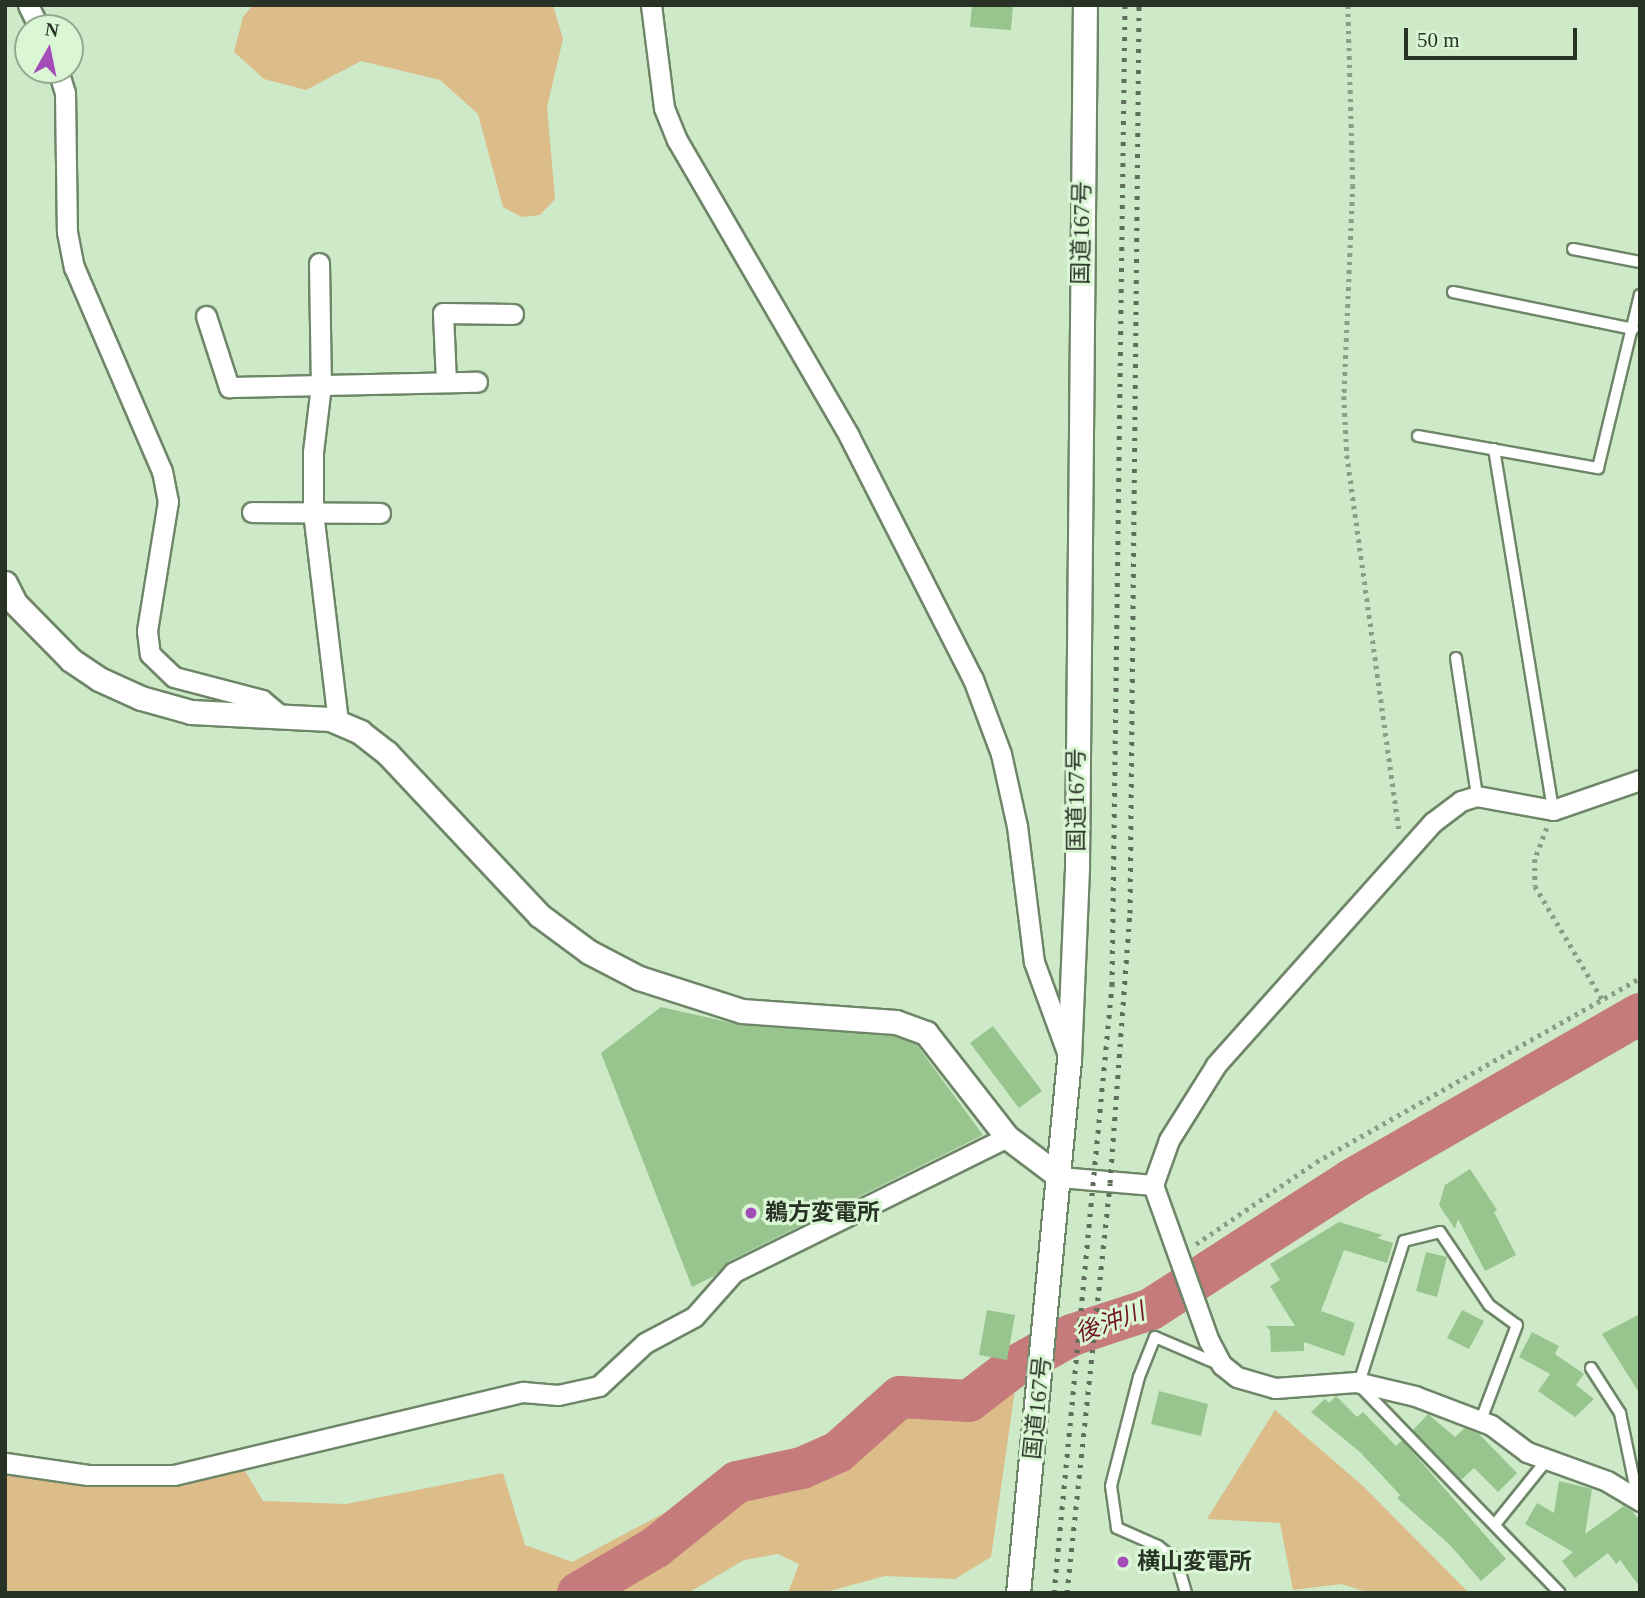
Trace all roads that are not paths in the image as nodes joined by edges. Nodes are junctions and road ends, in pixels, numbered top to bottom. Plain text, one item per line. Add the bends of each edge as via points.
1 (651, 5) edge
2 (1085, 5) edge
3 (62, 84) edge
4 (1573, 248) dead end
5 (1640, 262) edge
6 (319, 263) dead end
7 (1453, 292) dead end
8 (1640, 295) edge
9 (513, 314) dead end
10 (206, 316) dead end
11 (1633, 329) junction
12 (446, 382) junction
13 (477, 382) dead end
14 (321, 385) junction
15 (1418, 436) dead end
16 (1494, 449) junction
17 (252, 512) dead end
18 (313, 512) junction
19 (380, 513) dead end
20 (5, 583) edge
21 (1456, 658) dead end
22 (282, 717) junction
23 (338, 722) junction
24 (1640, 780) edge
25 (1477, 796) junction
26 (1553, 810) junction
27 (1069, 1059) junction
28 (1007, 1137) junction
29 (1060, 1177) junction
30 (1153, 1185) junction
31 (1222, 1365) junction
32 (1591, 1368) dead end
33 (1358, 1383) junction
34 (1481, 1420) junction
35 (1546, 1461) junction
36 (5, 1463) edge
37 (1638, 1496) edge
38 (1496, 1523) junction
39 (1018, 1593) edge
40 (1186, 1593) edge
41 (1560, 1593) edge

1 - 27 street via 664,108 677,140 849,436 973,679 1001,754 1017,826 1034,961
2 - 27 street, 国道167号 via 1077,865
3 - 22 street via 67,232 74,267 162,471 168,501 148,631 150,654 174,677 262,700
4 - 5 lane
6 - 14 street
7 - 11 lane
8 - 11 lane
9 - 12 street via 443,313
10 - 14 street via 229,387
11 - 16 lane via 1598,468
12 - 13 street
12 - 14 street
14 - 18 street via 313,452
15 - 16 lane
16 - 26 lane
17 - 18 street
18 - 19 street
18 - 23 street
20 - 22 street via 15,603 46,636 99,679 191,712
21 - 25 lane
22 - 23 street
23 - 28 street via 387,753 539,915 589,952 668,990 742,1012 896,1022 918,1029 933,1039
24 - 26 street
25 - 26 street
25 - 30 street via 1461,801 1402,853 1216,1066 1169,1140
27 - 29 street, 国道167号
28 - 29 street
28 - 36 street via 734,1272 694,1317 645,1343 599,1386 558,1395 523,1392 174,1475 88,1475
29 - 30 street
29 - 39 street, 国道167号
30 - 31 street via 1209,1341
31 - 33 street via 1237,1377 1275,1388
31 - 40 lane via 1155,1337 1139,1377 1111,1486 1117,1528 1158,1546 1177,1561
32 - 37 lane via 1620,1413
33 - 34 street via 1415,1396
33 - 34 lane via 1404,1241 1440,1232 1489,1305 1517,1325
33 - 38 lane
34 - 35 street
35 - 37 street
35 - 38 lane
38 - 41 lane

